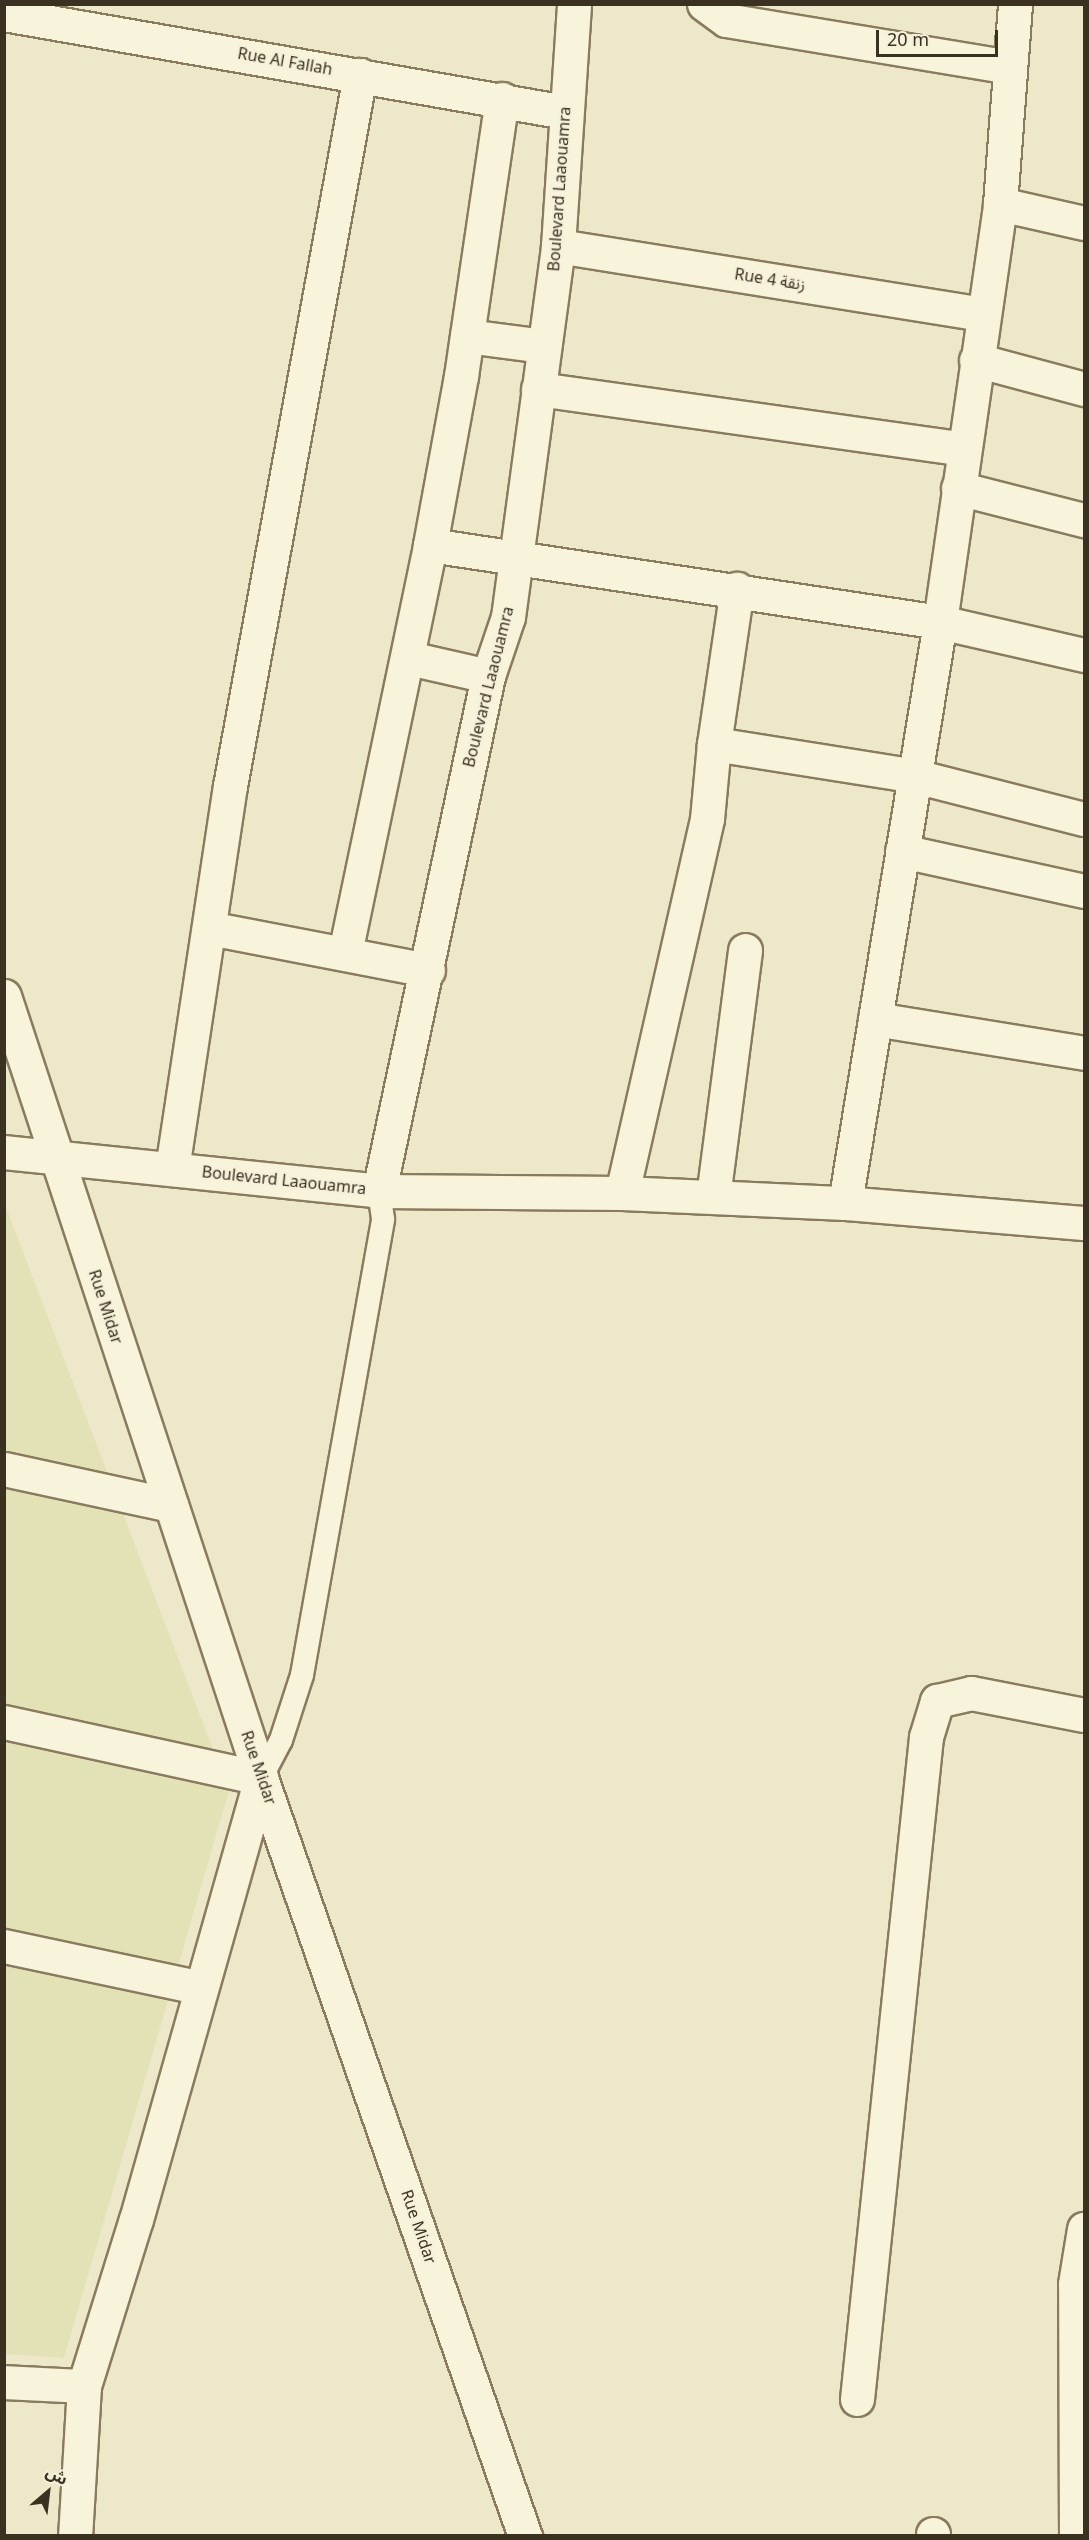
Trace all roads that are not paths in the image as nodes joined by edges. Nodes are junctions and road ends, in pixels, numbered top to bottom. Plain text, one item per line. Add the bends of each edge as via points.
1 (574, 4) edge
2 (704, 4) edge
3 (1015, 4) edge
4 (4, 14) edge
5 (1010, 67) junction
6 (360, 75) junction
7 (502, 99) junction
8 (566, 112) junction
9 (1000, 204) junction
10 (1084, 223) edge
11 (558, 246) junction
12 (983, 314) junction
13 (467, 336) junction
14 (543, 346) junction
15 (976, 360) junction
16 (538, 389) junction
17 (1084, 389) edge
18 (964, 449) junction
19 (958, 488) junction
20 (1084, 520) edge
21 (430, 545) junction
22 (517, 558) junction
23 (737, 589) junction
24 (940, 622) junction
25 (1084, 655) edge
26 (409, 658) junction
27 (488, 676) junction
28 (714, 744) junction
29 (915, 776) junction
30 (1084, 819) edge
31 (902, 852) junction
32 (1084, 891) edge
33 (209, 928) junction
34 (745, 951) dead end
35 (345, 952) junction
36 (428, 970) junction
37 (4, 996) edge
38 (875, 1019) junction
39 (1084, 1053) edge
40 (4, 1152) edge
41 (56, 1159) junction
42 (172, 1169) junction
43 (379, 1191) junction
44 (622, 1193) junction
45 (713, 1197) junction
46 (845, 1203) junction
47 (1084, 1223) edge
48 (4, 1469) edge
49 (171, 1505) junction
50 (1084, 1715) edge
51 (4, 1722) edge
52 (261, 1778) junction
53 (4, 1946) edge
54 (201, 1988) junction
55 (1084, 2229) edge
56 (1080, 2284) edge
57 (4, 2382) edge
58 (84, 2386) junction
59 (857, 2399) dead end
60 (1079, 2410) edge
61 (75, 2535) edge
62 (525, 2535) edge
63 (1076, 2535) edge

1 - 8 street, Boulevard Laaouamra
2 - 5 street via 726,20
3 - 5 street
4 - 6 street, Rue Al Fallah
5 - 9 street
6 - 7 street, Rue Al Fallah
6 - 33 street via 289,449
7 - 8 street, Rue Al Fallah
7 - 13 street
8 - 11 street, Boulevard Laaouamra
9 - 10 street
9 - 12 street
11 - 12 street, Rue 4 زنقة
11 - 14 street, Boulevard Laaouamra
12 - 15 street
13 - 14 street
13 - 21 street
14 - 16 street, Boulevard Laaouamra
15 - 17 street
15 - 18 street
16 - 18 street
16 - 22 street, Boulevard Laaouamra
18 - 19 street
19 - 20 street
19 - 24 street
21 - 22 street
21 - 26 street
22 - 23 street
22 - 27 street, Boulevard Laaouamra via 508,617
23 - 24 street
23 - 28 street
24 - 25 street
24 - 29 street
26 - 27 street
26 - 35 street
27 - 36 street, Boulevard Laaouamra via 442,882
28 - 29 street
28 - 44 street via 707,819
29 - 30 street
29 - 31 street
31 - 32 street
31 - 38 street
33 - 35 street
33 - 42 street
34 - 45 street
35 - 36 street
36 - 43 street, Boulevard Laaouamra
37 - 41 street, Rue Midar
38 - 39 street
38 - 46 street
40 - 41 street, Boulevard Laaouamra
41 - 42 street, Boulevard Laaouamra
41 - 49 street, Rue Midar
42 - 43 street, Boulevard Laaouamra
43 - 44 street
43 - 52 lane via 382,1219 302,1675 281,1740
44 - 45 street
45 - 46 street
46 - 47 street
48 - 49 street
49 - 52 street, Rue Midar
50 - 59 street via 970,1694 937,1701 926,1737
51 - 52 street
52 - 54 street
52 - 62 street, Rue Midar
53 - 54 street
54 - 58 street
55 - 56 street
56 - 60 street
57 - 58 street
58 - 61 street
60 - 63 street

